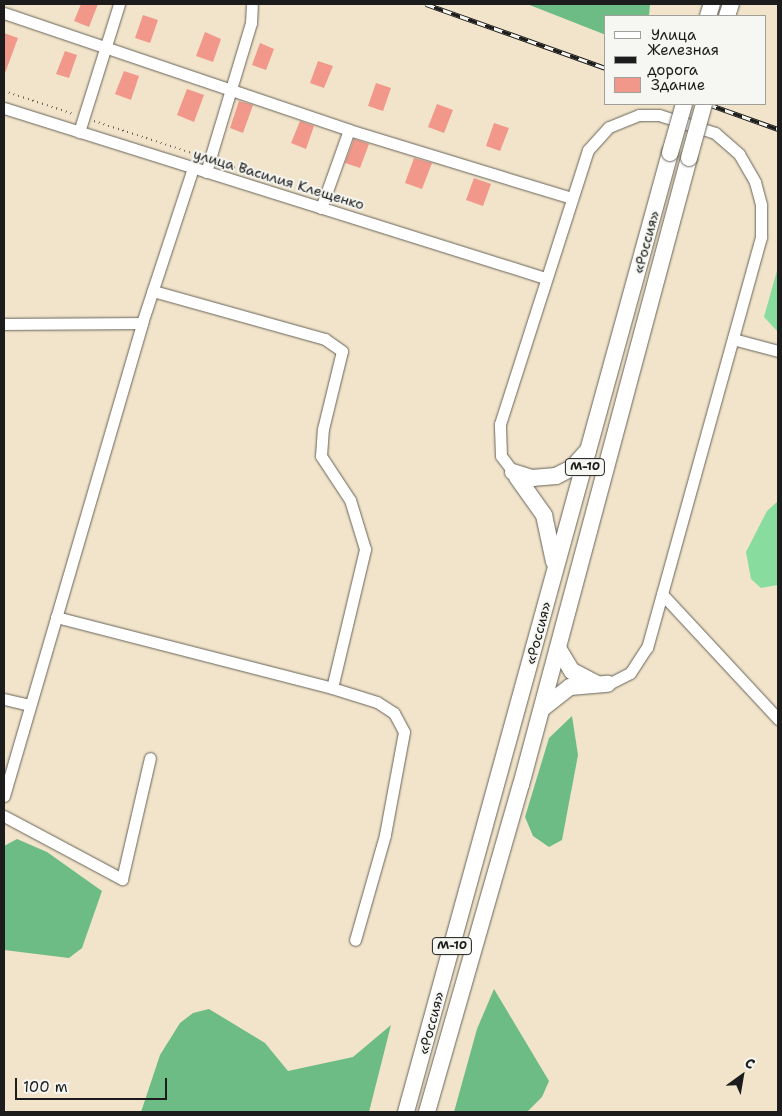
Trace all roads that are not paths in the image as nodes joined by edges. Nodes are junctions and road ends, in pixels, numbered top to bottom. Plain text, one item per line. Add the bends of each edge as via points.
1 (119, 4) edge
2 (252, 6) dead end
3 (4, 13) edge
4 (106, 48) junction
5 (230, 89) junction
6 (684, 105) edge
7 (704, 105) edge
8 (4, 108) edge
9 (349, 130) junction
10 (79, 132) junction
11 (194, 168) junction
12 (206, 172) junction
13 (571, 198) junction
14 (321, 208) junction
15 (546, 278) junction
16 (153, 291) junction
17 (142, 323) junction
18 (4, 324) edge
19 (733, 339) junction
20 (778, 351) edge
21 (593, 439) junction
22 (513, 474) junction
23 (552, 579) junction
24 (662, 594) junction
25 (56, 617) junction
26 (558, 648) junction
27 (608, 684) junction
28 (332, 688) junction
29 (4, 699) edge
30 (30, 705) junction
31 (541, 710) junction
32 (778, 719) edge
33 (150, 758) dead end
34 (4, 796) edge
35 (4, 816) edge
36 (354, 940) dead end
37 (406, 1112) edge
38 (427, 1112) edge

1 - 4 street
2 - 5 street via 251,23
3 - 4 street
4 - 5 street
4 - 10 street
5 - 9 street
5 - 12 street
6 - 21 highway, «Россия» / М-10, bridge
7 - 26 highway, «Россия» / М-10, bridge
8 - 10 street, улица Василия Клещенко
9 - 13 street
9 - 14 street
10 - 11 street, улица Василия Клещенко
11 - 12 street, улица Василия Клещенко
11 - 16 street
12 - 14 street, улица Василия Клещенко
13 - 15 street
13 - 19 street via 591,145 627,118 659,115 722,137 752,174 762,213 760,245
14 - 15 street, улица Василия Клещенко
15 - 22 street via 500,424 499,448
16 - 17 street
16 - 28 street via 325,339 342,351 323,429 321,456 350,500 365,549
17 - 18 street
17 - 25 street
19 - 20 street
19 - 24 street
21 - 22 highway via 581,460 556,476 532,478
21 - 23 highway, «Россия» / М-10
22 - 23 highway via 547,524
23 - 37 highway, «Россия» / М-10
24 - 27 street via 642,658 625,676
24 - 32 street
25 - 28 street
25 - 30 street
26 - 27 highway via 577,674
26 - 31 highway, «Россия» / М-10
27 - 31 highway via 564,689
28 - 36 street via 378,702 394,713 404,732 385,835
29 - 30 street
30 - 34 street
31 - 38 highway, «Россия» / М-10
33 - 35 street via 122,879

